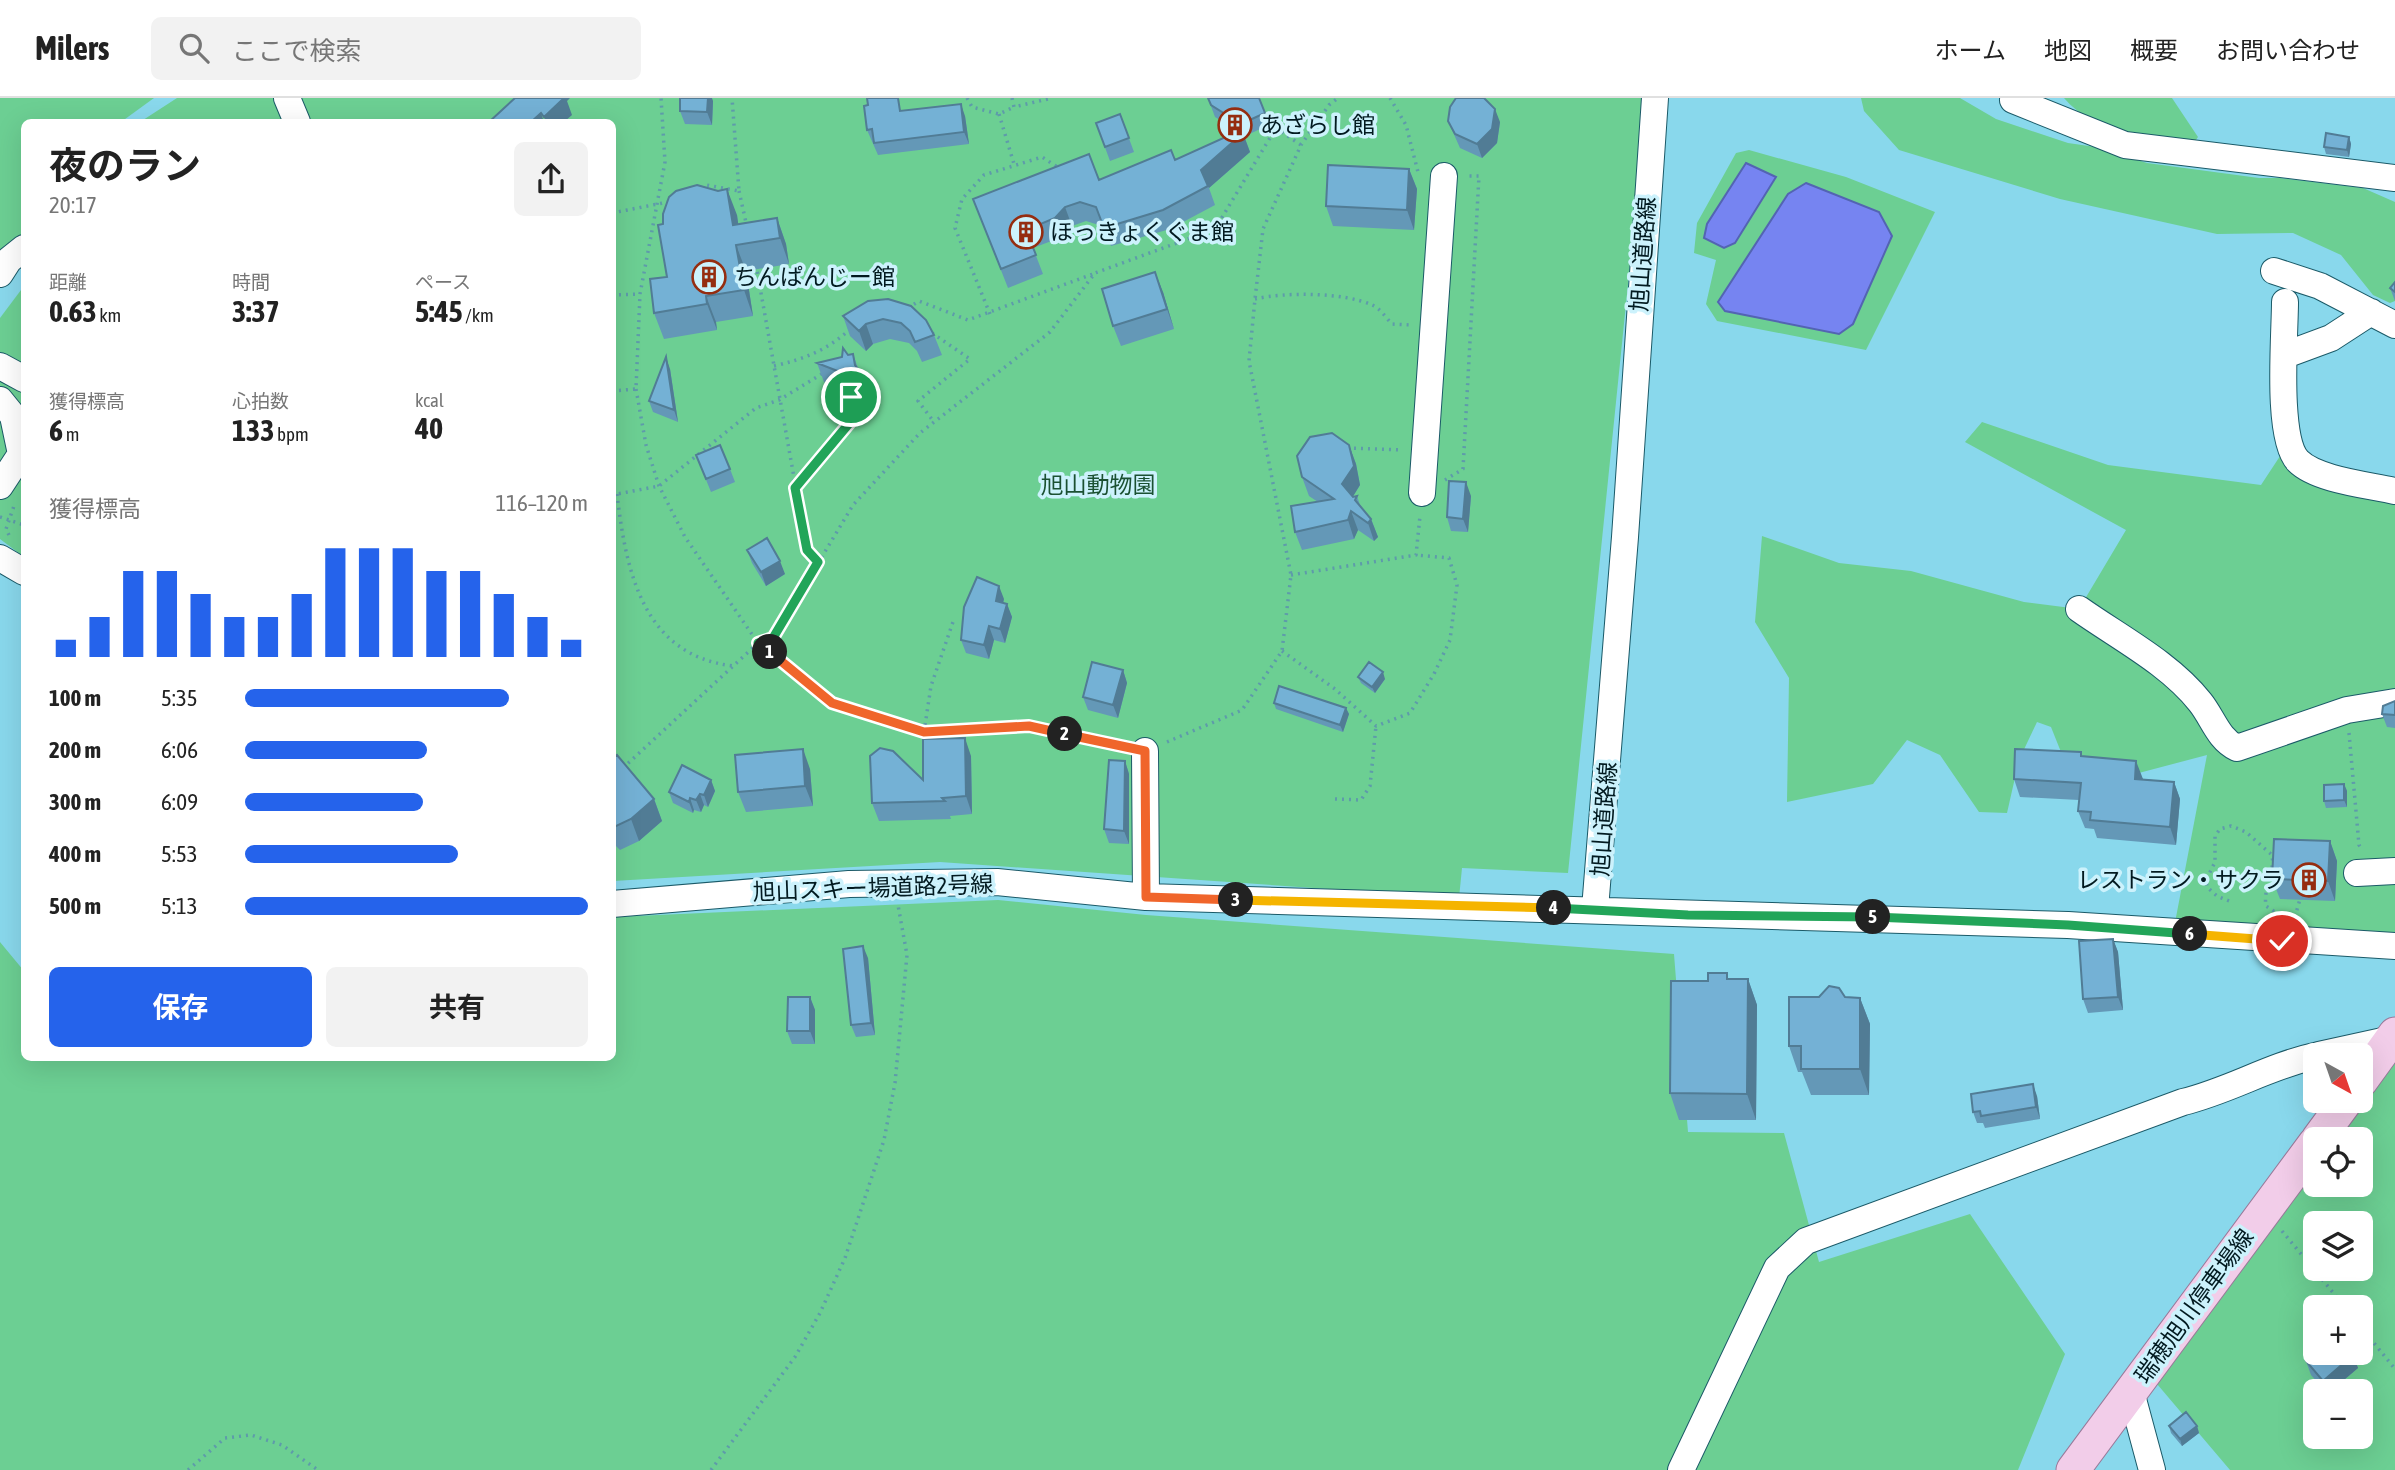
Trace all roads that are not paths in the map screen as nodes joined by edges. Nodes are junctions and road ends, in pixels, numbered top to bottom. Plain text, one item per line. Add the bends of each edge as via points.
1 (287, 98) edge
2 (1655, 98) edge
3 (2013, 100) dead end
4 (296, 119) edge
5 (1444, 176) dead end
6 (2395, 178) edge
7 (21, 250) edge
8 (2274, 271) dead end
9 (0, 274) edge
10 (2285, 302) dead end
11 (2371, 313) junction
12 (2395, 325) edge
13 (2285, 355) junction
14 (0, 366) edge
15 (21, 377) edge
16 (0, 400) edge
17 (10, 491) edge
18 (2395, 491) edge
19 (1422, 493) dead end
20 (2079, 610) dead end
21 (2395, 702) edge
22 (1145, 751) road end
23 (2391, 871) edge
24 (2357, 873) dead end
25 (1146, 897) junction
26 (616, 904) edge
27 (1595, 909) junction
28 (2395, 946) edge
29 (2393, 1037) edge
30 (2369, 1043) edge
31 (2303, 1059) edge
32 (2373, 1064) edge
33 (2303, 1159) edge
34 (2131, 1392) junction
35 (1681, 1470) edge
36 (2073, 1470) edge
37 (2152, 1470) edge

1 - 4 street
2 - 27 street, 旭山道路線
3 - 6 street via 2125,145
5 - 19 street
7 - 9 street
8 - 11 street via 2320,286
10 - 13 street
11 - 12 street
11 - 13 street via 2331,338
13 - 18 street via 2284,415 2288,444 2298,461 2330,477
14 - 15 street
16 - 17 street via 13,416 21,454
20 - 21 street via 2183,682 2226,743 2237,748 2347,710
22 - 25 street
23 - 24 street
25 - 26 street, 旭山スキー場道路2号線 via 984,882 849,884
25 - 27 street, 旭山スキー場道路2号線
27 - 28 street, 旭山道路線 via 2068,925
29 - 30 street
29 - 32 main road
31 - 35 street via 1806,1241 1777,1268
33 - 34 main road, 瑞穂旭川停車場線
34 - 36 main road, 瑞穂旭川停車場線
34 - 37 street

